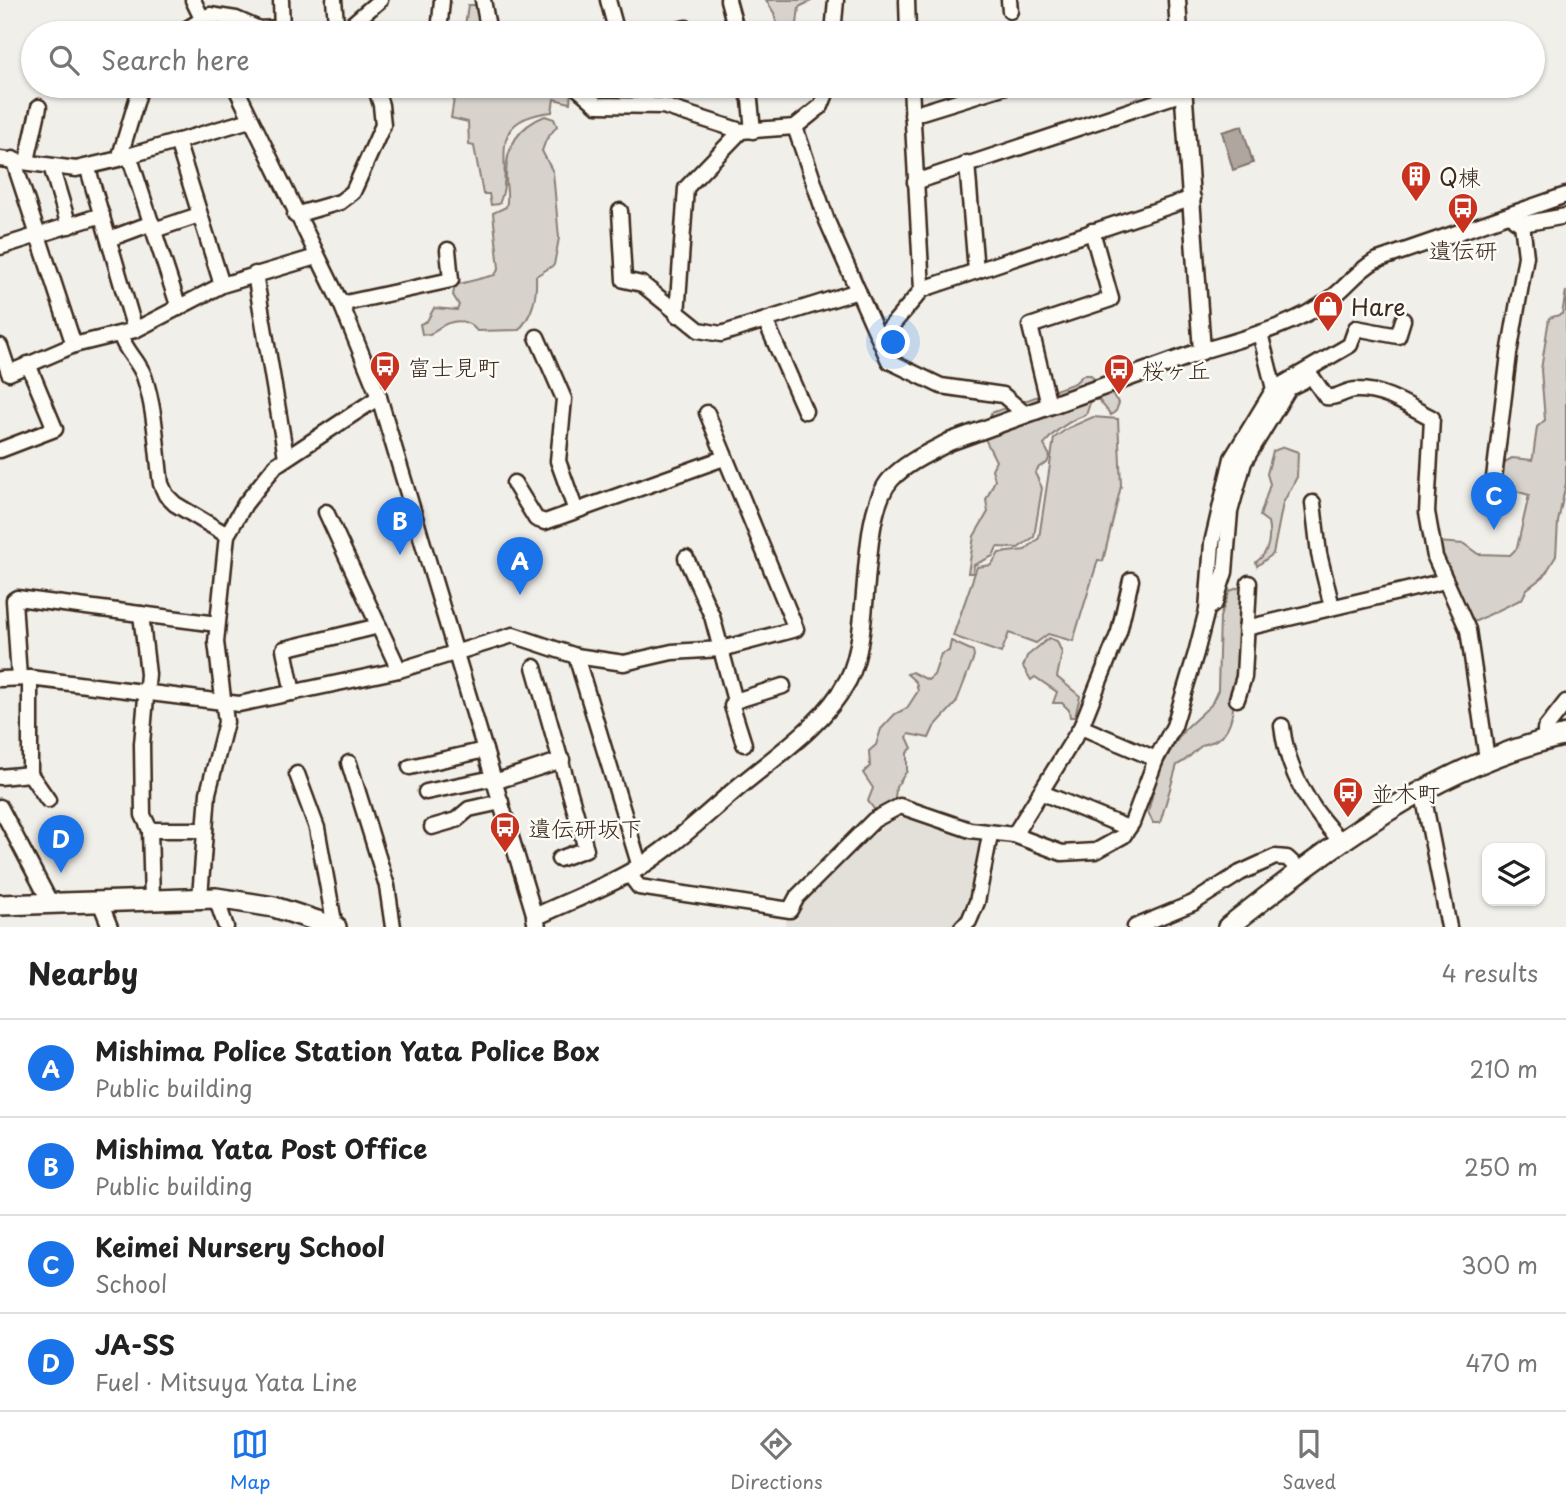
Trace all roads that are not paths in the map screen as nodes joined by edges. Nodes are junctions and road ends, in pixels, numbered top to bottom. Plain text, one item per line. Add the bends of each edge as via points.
1 (193, 0) edge
2 (281, 0) edge
3 (334, 0) edge
4 (380, 0) edge
5 (442, 0) edge
6 (483, 0) edge
7 (608, 0) edge
8 (728, 0) edge
9 (836, 0) edge
10 (907, 0) edge
11 (1177, 0) edge
12 (201, 18) junction
13 (197, 21) edge
14 (203, 21) edge
15 (237, 21) edge
16 (281, 21) edge
17 (335, 21) edge
18 (356, 21) edge
19 (440, 21) edge
20 (487, 21) edge
21 (614, 21) edge
22 (734, 21) edge
23 (834, 21) edge
24 (908, 21) edge
25 (1177, 21) edge
26 (138, 98) edge
27 (240, 98) edge
28 (379, 98) edge
29 (589, 98) edge
30 (645, 98) edge
31 (749, 98) edge
32 (824, 98) edge
33 (911, 98) edge
34 (967, 98) edge
35 (1159, 98) edge
36 (1184, 98) edge
37 (648, 105) junction
38 (39, 107) dead end
39 (912, 115) junction
40 (250, 120) junction
41 (795, 127) junction
42 (747, 131) junction
43 (177, 141) junction
44 (124, 157) junction
45 (13, 160) edge
46 (967, 163) junction
47 (51, 166) junction
48 (88, 169) junction
49 (915, 181) junction
50 (1566, 195) edge
51 (1193, 198) junction
52 (620, 211) dead end
53 (102, 215) junction
54 (199, 215) junction
55 (295, 215) junction
56 (1509, 215) junction
57 (1566, 216) edge
58 (1522, 224) junction
59 (69, 226) junction
60 (153, 227) junction
61 (1092, 231) junction
62 (36, 236) junction
63 (109, 239) junction
64 (0, 247) edge
65 (448, 250) dead end
66 (316, 257) junction
67 (976, 271) junction
68 (255, 274) junction
69 (222, 285) junction
70 (922, 290) junction
71 (858, 291) junction
72 (341, 304) junction
73 (179, 308) junction
74 (677, 315) junction
75 (1403, 320) dead end
76 (766, 322) junction
77 (135, 330) junction
78 (1260, 333) junction
79 (120, 334) junction
80 (537, 337) dead end
81 (880, 339) junction
82 (74, 345) junction
83 (0, 346) edge
84 (1202, 351) junction
85 (1338, 352) junction
86 (28, 364) junction
87 (4, 375) edge
88 (1312, 377) junction
89 (1274, 389) junction
90 (379, 397) junction
91 (1049, 405) junction
92 (805, 411) dead end
93 (707, 413) dead end
94 (1024, 413) junction
95 (0, 450) edge
96 (286, 457) junction
97 (724, 458) junction
98 (1494, 478) dead end
99 (514, 483) dead end
100 (1312, 503) dead end
101 (576, 511) junction
102 (327, 512) dead end
103 (227, 535) junction
104 (686, 558) dead end
105 (1131, 580) dead end
106 (1445, 581) junction
107 (1249, 583) dead end
108 (1332, 607) junction
109 (1207, 610) junction
110 (141, 614) junction
111 (216, 624) junction
112 (379, 626) junction
113 (1246, 628) junction
114 (721, 649) junction
115 (457, 653) junction
116 (576, 656) junction
117 (534, 667) dead end
118 (399, 670) junction
119 (24, 678) junction
120 (0, 679) edge
121 (783, 686) dead end
122 (147, 692) junction
123 (293, 693) junction
124 (1237, 699) dead end
125 (735, 701) junction
126 (1566, 702) edge
127 (224, 703) junction
128 (1282, 726) dead end
129 (1081, 727) junction
130 (1566, 735) edge
131 (1545, 740) junction
132 (744, 744) dead end
133 (485, 750) junction
134 (1156, 759) junction
135 (1487, 759) junction
136 (562, 760) junction
137 (349, 763) dead end
138 (410, 768) dead end
139 (30, 774) junction
140 (297, 774) dead end
141 (0, 777) edge
142 (494, 780) junction
143 (1422, 789) junction
144 (426, 792) dead end
145 (1040, 792) junction
146 (48, 800) dead end
147 (501, 802) junction
148 (0, 807) edge
149 (432, 827) dead end
150 (1128, 828) junction
151 (150, 830) junction
152 (205, 830) junction
153 (990, 835) junction
154 (1014, 835) junction
155 (1339, 840) junction
156 (559, 859) dead end
157 (634, 870) junction
158 (1300, 870) junction
159 (208, 897) junction
160 (152, 900) junction
161 (100, 902) junction
162 (51, 904) junction
163 (0, 905) edge
164 (536, 922) edge
165 (110, 927) edge
166 (226, 927) edge
167 (336, 927) edge
168 (393, 927) edge
169 (962, 927) edge
170 (1135, 927) edge
171 (1228, 927) edge
172 (1449, 927) edge

1 - 12 street
2 - 16 street
3 - 17 street
4 - 18 street
5 - 19 street
6 - 20 street
7 - 21 street
8 - 22 street
9 - 23 street
10 - 24 street
11 - 25 street
12 - 13 street
12 - 14 street
12 - 15 street via 217,14
26 - 44 street
27 - 40 street
28 - 55 street via 383,125 353,192 340,202
29 - 37 street via 597,105
30 - 37 street
31 - 42 street
32 - 41 street
33 - 39 street
34 - 39 street
35 - 46 street
36 - 51 street
37 - 42 street
38 - 45 street
39 - 49 street
40 - 43 street
40 - 55 street
41 - 42 street
41 - 71 street via 827,221
42 - 74 street via 686,188
43 - 44 street
43 - 54 street
44 - 48 street
44 - 60 street
45 - 47 street
45 - 62 street
46 - 49 street
46 - 67 street
47 - 48 street
47 - 59 street
48 - 53 street
49 - 70 street
50 - 56 street
51 - 61 street
51 - 84 street
52 - 74 street via 624,280 642,284
53 - 59 street
53 - 63 street
54 - 60 street
54 - 69 street
55 - 66 street
56 - 58 street
56 - 78 street via 1375,261 1328,301
57 - 58 street
58 - 98 street via 1526,256
59 - 62 street
60 - 63 street
60 - 73 street
61 - 67 street
61 - 91 street via 1111,299 1030,326
62 - 64 street
62 - 82 street
63 - 77 street
65 - 72 street via 451,280
66 - 68 street
66 - 72 street
67 - 70 street
68 - 69 street
68 - 96 street
69 - 73 street
70 - 81 street
71 - 76 street
71 - 81 street
72 - 90 street
73 - 77 street
74 - 76 street via 709,333 732,333
75 - 85 street via 1398,337 1356,328 1350,345
76 - 92 street
77 - 79 street
78 - 84 street
78 - 89 street
79 - 82 street
79 - 103 street via 143,374 153,407 166,495
80 - 101 street via 564,400 558,461
81 - 94 street via 893,366 941,386 1003,395
82 - 86 street
83 - 87 street
84 - 91 street
85 - 88 street
85 - 89 street
86 - 87 street
86 - 95 street via 55,429
88 - 106 street via 1326,397 1336,398 1354,389 1385,393 1432,418 1427,512 1435,558
88 - 109 street via 1289,388 1244,462 1230,512 1225,572 1215,603
89 - 109 street via 1232,458 1212,543
90 - 96 street
90 - 115 street
91 - 94 street
93 - 97 street
94 - 157 street via 949,442 890,480 880,496 873,529 858,650 850,677 836,700 662,852
96 - 103 street via 245,503
97 - 101 street
97 - 114 street via 796,629
99 - 101 street via 541,522
100 - 108 street
102 - 112 street
103 - 111 street
104 - 114 street
105 - 129 street via 1119,632
106 - 108 street
106 - 135 street via 1468,630
107 - 113 street
108 - 113 street
109 - 134 street via 1174,726
110 - 111 street
110 - 119 street via 17,598
110 - 122 street
111 - 127 street
112 - 118 street
112 - 123 street via 284,649
113 - 124 street via 1244,677
114 - 116 street via 672,652 624,663
114 - 125 street
115 - 116 street via 513,635
115 - 118 street
115 - 133 street
116 - 157 street
117 - 136 street
118 - 123 street
119 - 120 street
119 - 122 street
119 - 139 street
121 - 125 street
122 - 127 street
122 - 151 street via 143,815
123 - 127 street
125 - 132 street via 732,706
126 - 131 street via 1545,729
127 - 152 street via 224,733 208,793
128 - 155 street via 1298,781 1317,817
129 - 134 street
129 - 145 street
130 - 131 main road
131 - 135 main road
133 - 138 street
133 - 142 street
134 - 150 street
135 - 143 main road
136 - 142 street
136 - 156 street via 586,849
137 - 168 street via 387,886
139 - 141 street
139 - 146 street
140 - 167 street via 317,828
142 - 144 street
142 - 147 street
143 - 155 main road
143 - 172 street
145 - 150 street
145 - 154 street
147 - 149 street via 469,809 456,820
147 - 164 street
148 - 162 street
150 - 154 street via 1113,843 1080,853 1062,853
151 - 152 street
151 - 160 street
152 - 159 street
153 - 154 street
153 - 157 street via 910,807 892,807 797,897 790,910 639,887
153 - 169 street via 977,902
155 - 158 main road
157 - 164 street
158 - 170 street via 1287,858 1275,857 1193,903
158 - 171 main road
159 - 160 main road
159 - 166 street
159 - 167 main road via 275,907
160 - 161 main road
161 - 162 main road
161 - 165 street
162 - 163 main road

